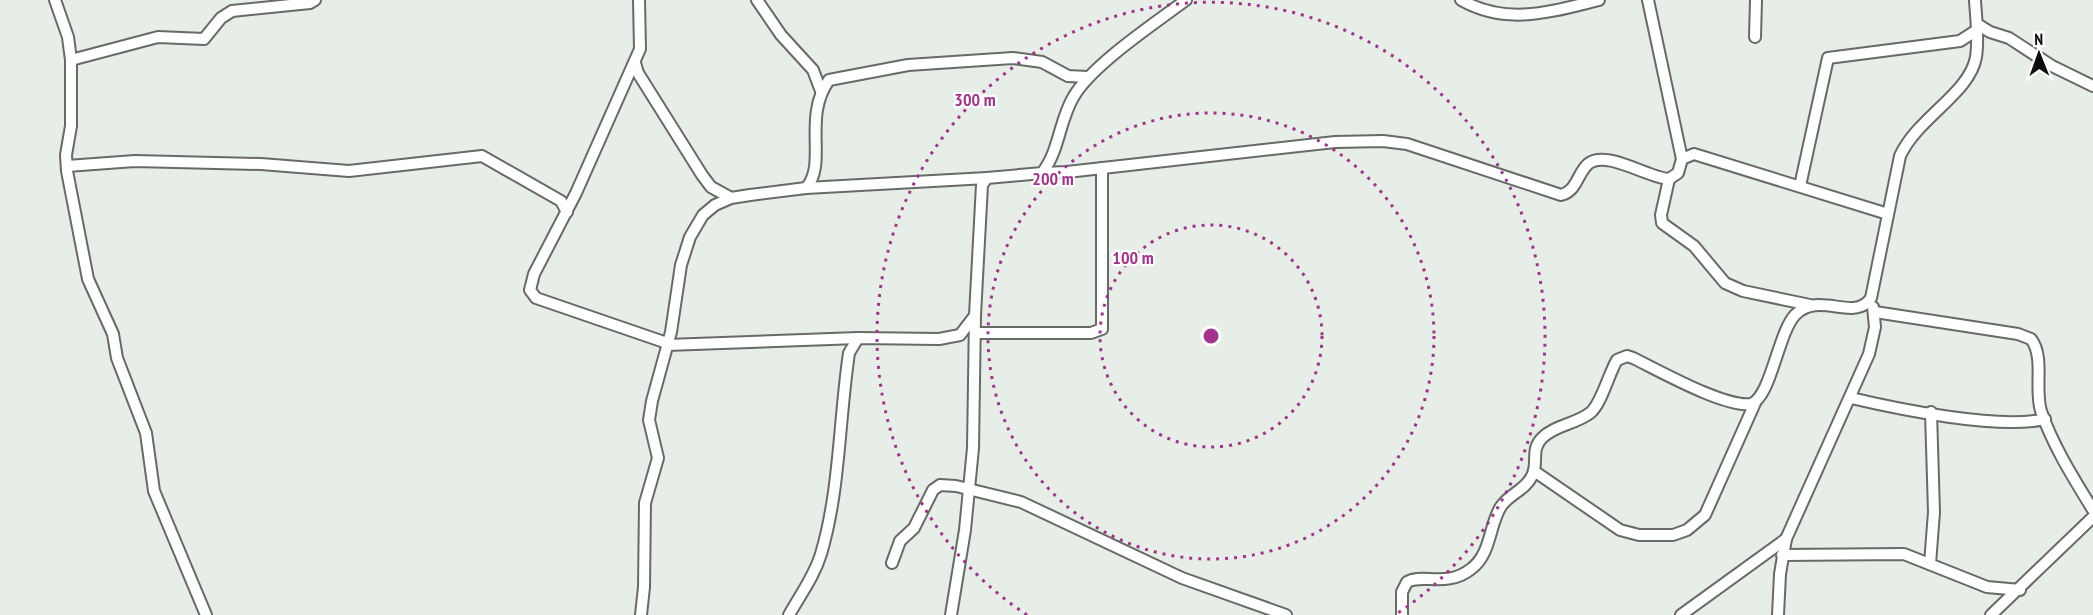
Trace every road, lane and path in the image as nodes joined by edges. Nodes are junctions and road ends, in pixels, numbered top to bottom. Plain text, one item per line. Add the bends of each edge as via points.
1 (55, 0) edge
2 (315, 0) edge
3 (639, 0) edge
4 (757, 0) edge
5 (1186, 0) edge
6 (1461, 0) edge
7 (1599, 0) edge
8 (1648, 0) edge
9 (1756, 0) edge
10 (1975, 0) edge
11 (1977, 27) junction
12 (1755, 37) dead end
13 (71, 60) junction
14 (635, 63) junction
15 (813, 70) junction
16 (1087, 77) junction
17 (830, 80) junction
18 (2093, 86) edge
19 (821, 90) junction
20 (1682, 159) junction
21 (67, 166) junction
22 (1102, 168) junction
23 (1042, 172) junction
24 (987, 178) junction
25 (1670, 179) junction
26 (1800, 186) junction
27 (711, 187) junction
28 (806, 188) junction
29 (730, 198) junction
30 (711, 209) junction
31 (567, 212) junction
32 (1888, 214) junction
33 (1871, 298) junction
34 (1810, 305) junction
35 (1875, 312) junction
36 (975, 315) junction
37 (960, 335) junction
38 (975, 337) junction
39 (858, 338) junction
40 (842, 339) junction
41 (668, 344) junction
42 (851, 348) junction
43 (1851, 398) junction
44 (1755, 403) junction
45 (1931, 412) junction
46 (2044, 420) junction
47 (1534, 471) junction
48 (970, 488) junction
49 (2093, 510) edge
50 (2093, 517) edge
51 (1786, 539) junction
52 (1782, 555) junction
53 (892, 563) dead end
54 (1930, 564) junction
55 (1987, 587) junction
56 (2020, 590) junction
57 (2002, 606) junction
58 (206, 615) edge
59 (641, 615) edge
60 (789, 615) edge
61 (951, 615) edge
62 (1286, 615) edge
63 (1402, 615) edge
64 (1681, 615) edge
65 (1778, 615) edge
66 (1991, 615) edge

1 - 13 street via 68,37
2 - 13 street via 232,11 204,39 158,37
3 - 14 street via 641,40
4 - 15 street via 781,35
5 - 16 street
6 - 7 street via 1494,15 1511,16
8 - 20 street
9 - 12 street
10 - 11 street
11 - 18 street via 2009,38
11 - 26 street via 1960,41 1828,58
11 - 32 street via 1976,56 1966,81 1905,145
13 - 21 street
14 - 27 street
14 - 31 street
15 - 17 street
15 - 19 street
16 - 17 street via 1068,76 1042,62 1013,58 908,65
16 - 23 street via 1073,97 1050,163
17 - 19 street
19 - 28 street via 814,128 815,177
20 - 25 street via 1678,173
20 - 26 street via 1689,154 1701,155
21 - 31 street via 135,161 348,171 482,156 561,201
21 - 58 street via 88,279 113,334 117,358 146,433 154,491
22 - 23 street
22 - 25 street via 1335,142 1383,141 1434,153 1561,195 1572,190 1589,163 1602,159
22 - 38 street via 1102,329 1091,333
23 - 24 street
24 - 28 street
24 - 36 street via 979,200
25 - 34 street via 1662,223 1694,246 1725,283 1743,291
26 - 32 street
27 - 29 street
27 - 30 street
28 - 29 street
29 - 30 street
30 - 41 street via 690,237 681,265
31 - 41 street via 534,274 531,295
32 - 33 street
33 - 34 street via 1858,308
33 - 35 street
34 - 44 street via 1791,320
35 - 43 street via 1873,342
35 - 46 street via 2026,336 2036,351 2038,396
36 - 37 street
36 - 38 street
37 - 38 street
37 - 39 street via 939,339
38 - 48 street
39 - 40 street
39 - 42 street
40 - 41 street
40 - 42 street
41 - 59 street via 649,420 658,458 645,503
42 - 60 street via 828,527 812,579
43 - 45 street
43 - 51 street
44 - 47 street via 1727,401 1633,358 1622,357 1590,413 1549,432 1538,442
44 - 47 street via 1705,515 1687,531 1639,535 1620,530
45 - 46 street via 2016,423
45 - 54 street via 1935,512
46 - 49 street
47 - 63 street via 1522,490 1499,508 1487,544 1471,569 1449,580 1407,582 1402,592
48 - 53 street via 936,486 914,528 900,541
48 - 61 street
48 - 62 street via 1022,502 1182,578
50 - 56 street
51 - 52 street
51 - 64 street
52 - 54 street via 1904,554
52 - 65 street
54 - 55 street
55 - 56 street
55 - 57 street
56 - 57 street
57 - 66 street

